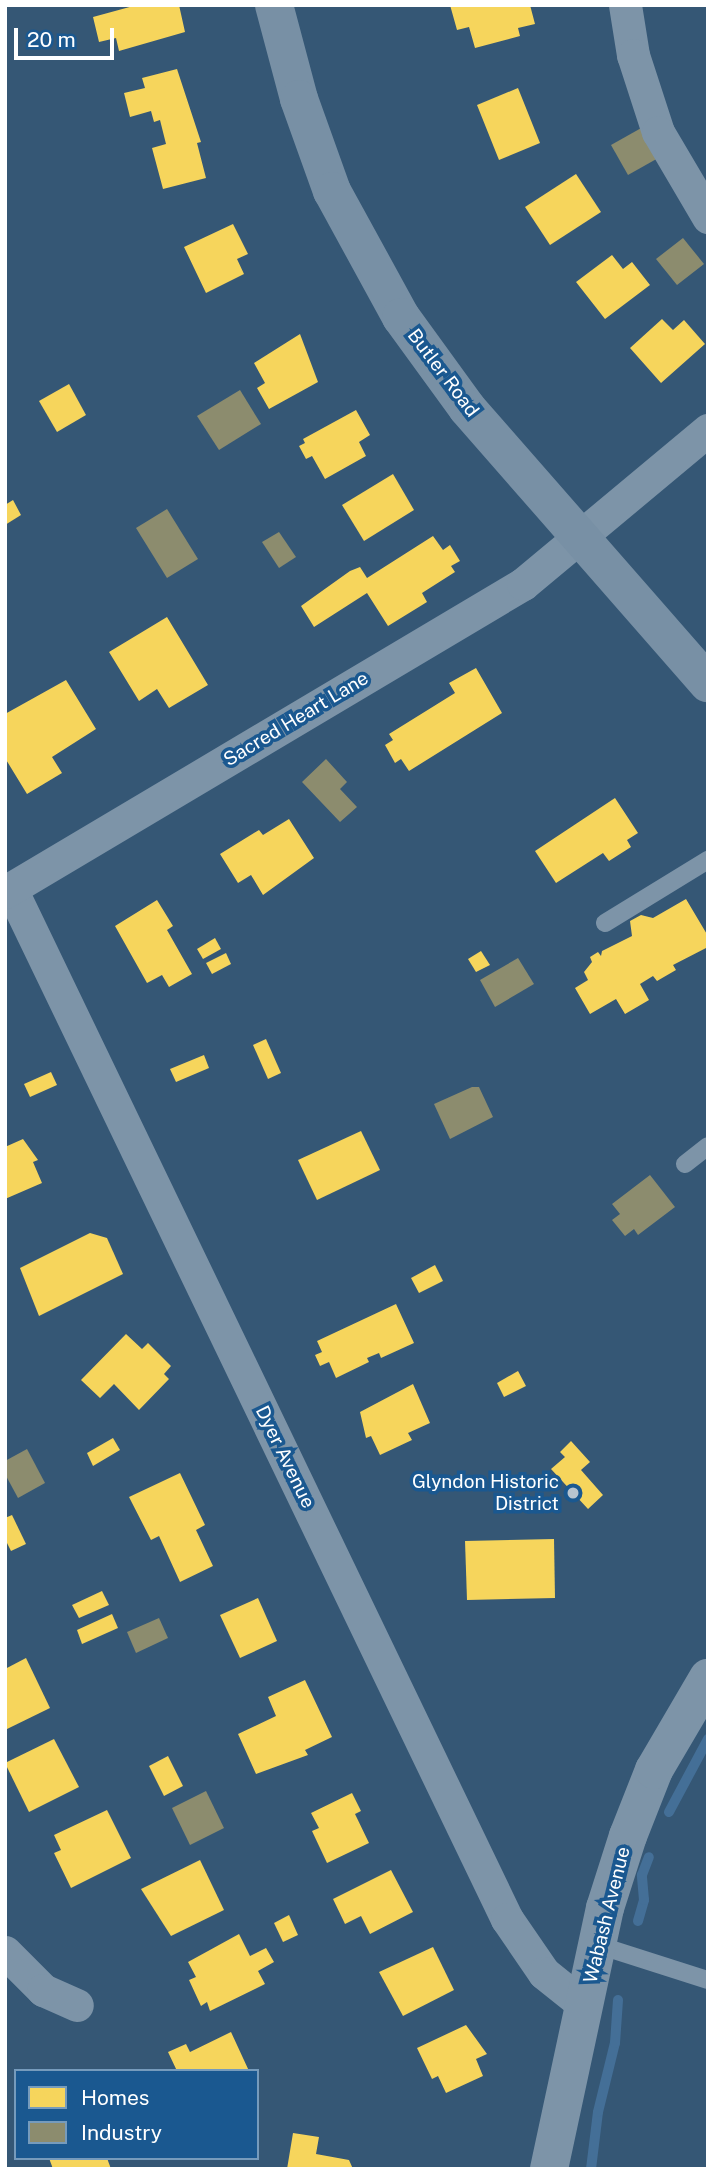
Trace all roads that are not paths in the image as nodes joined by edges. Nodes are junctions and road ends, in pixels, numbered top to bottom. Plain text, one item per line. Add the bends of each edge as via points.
1 (274, 5) edge
2 (625, 5) edge
3 (708, 217) edge
4 (708, 430) edge
5 (582, 539) junction
6 (708, 684) edge
7 (708, 860) edge
8 (8, 890) edge
9 (605, 923) dead end
10 (708, 1146) edge
11 (685, 1164) dead end
12 (708, 1678) edge
13 (606, 1948) junction
14 (5, 1952) edge
15 (708, 1980) edge
16 (77, 2005) dead end
17 (584, 2005) junction
18 (549, 2169) edge

1 - 5 main road, Butler Road via 313,142 357,242 401,317 467,408
2 - 3 street via 633,55 658,132
4 - 5 street, Sacred Heart Lane
5 - 6 main road, Butler Road
5 - 8 street, Sacred Heart Lane via 523,584
7 - 9 lane
8 - 17 street, Dyer Avenue via 507,1919 544,1973
10 - 11 lane
12 - 13 street, Wabash Avenue via 650,1781 628,1836
13 - 15 lane
13 - 17 street, Wabash Avenue
14 - 16 street via 43,1990
17 - 18 street, Wabash Avenue

